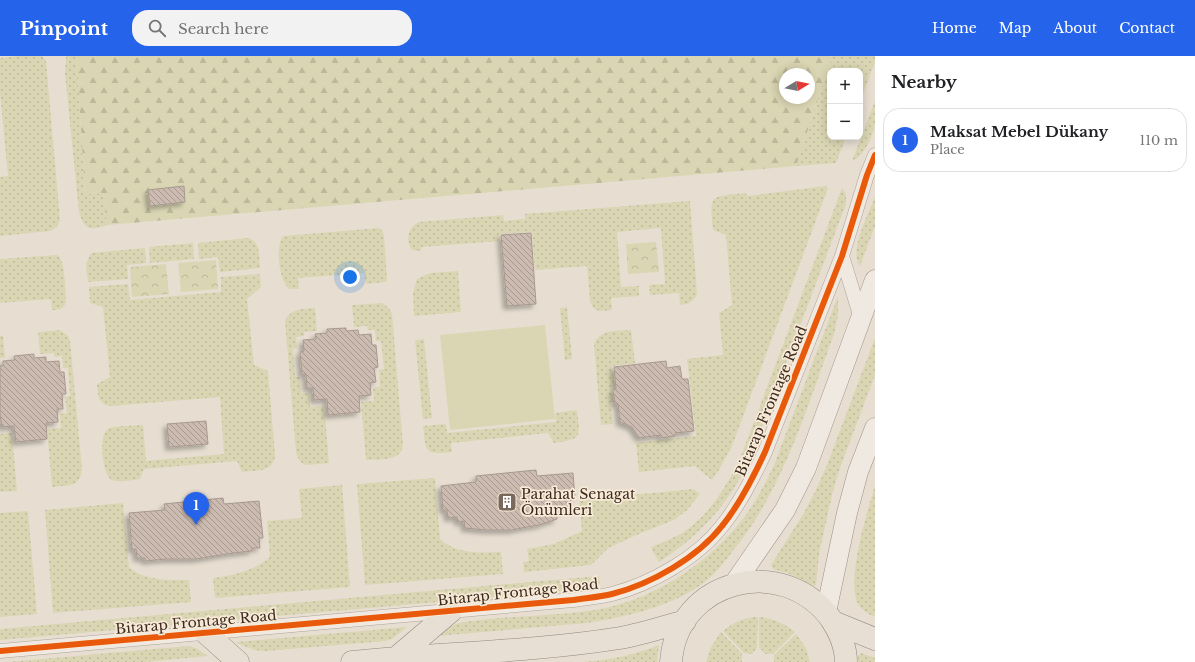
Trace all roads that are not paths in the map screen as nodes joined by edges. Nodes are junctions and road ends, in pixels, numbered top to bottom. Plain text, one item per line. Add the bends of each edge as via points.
1 (875, 155) edge
2 (842, 256) junction
3 (875, 280) edge
4 (861, 318) junction
5 (875, 428) edge
6 (734, 584) junction
7 (450, 612) junction
8 (829, 617) junction
9 (684, 621) junction
10 (206, 633) junction
11 (875, 639) edge
12 (0, 651) edge
13 (396, 658) junction
14 (238, 662) edge
15 (352, 662) edge
16 (670, 662) edge
17 (846, 662) edge

1 - 2 street, Bitarap Frontage Road
2 - 4 street
2 - 7 street, Bitarap Frontage Road via 754,476 722,526 704,545 659,575 637,586 611,594
3 - 4 main road
4 - 6 main road via 815,445 794,492
5 - 8 main road via 858,472 847,512
6 - 8 main road via 759,581 784,585 807,595
6 - 9 main road via 711,594
7 - 10 street, Bitarap Frontage Road
7 - 13 main road
8 - 11 main road
8 - 17 main road via 839,634
9 - 13 main road via 622,638 495,652
9 - 16 main road via 674,644
10 - 12 street, Bitarap Frontage Road
10 - 14 main road
13 - 15 main road

